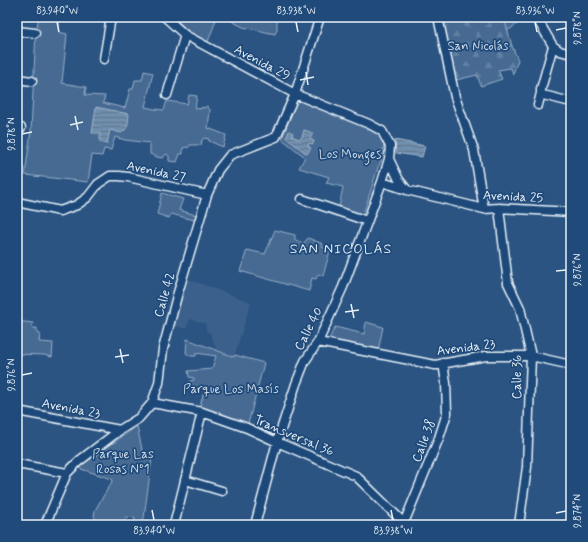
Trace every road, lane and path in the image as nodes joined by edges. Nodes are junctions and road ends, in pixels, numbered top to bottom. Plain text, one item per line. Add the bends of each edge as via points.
1 (111, 17) edge
2 (165, 17) edge
3 (320, 17) edge
4 (438, 17) edge
5 (536, 17) edge
6 (17, 31) edge
7 (35, 33) dead end
8 (185, 36) junction
9 (553, 46) junction
10 (571, 54) edge
11 (104, 59) dead end
12 (17, 79) edge
13 (32, 81) dead end
14 (541, 93) junction
15 (295, 94) junction
16 (167, 95) dead end
17 (571, 102) edge
18 (538, 105) dead end
19 (390, 146) joint
20 (389, 159) junction
21 (382, 182) junction
22 (407, 190) junction
23 (206, 195) junction
24 (302, 199) dead end
25 (17, 202) edge
26 (499, 208) junction
27 (484, 209) junction
28 (571, 212) edge
29 (367, 221) junction
30 (318, 342) junction
31 (531, 356) junction
32 (443, 363) junction
33 (571, 365) edge
34 (152, 403) junction
35 (17, 411) edge
36 (202, 412) junction
37 (120, 430) junction
38 (276, 442) junction
39 (17, 464) edge
40 (67, 473) junction
41 (185, 480) junction
42 (222, 490) dead end
43 (406, 524) edge
44 (45, 525) edge
45 (174, 525) edge
46 (255, 525) edge
47 (519, 525) edge

1 - 11 street
2 - 8 street, Avenida 29
3 - 15 street, Calle 42
4 - 27 street via 455,97 474,150
5 - 9 street
6 - 7 street
8 - 15 street, Avenida 29
8 - 16 street
9 - 10 street via 560,52
9 - 14 street
12 - 13 street
14 - 17 street
14 - 18 street
15 - 19 street, Avenida 29 via 369,124 382,132
15 - 23 street, Calle 42 via 276,137 230,155 218,170
19 - 20 street, Calle 40
20 - 21 street, Calle 40
20 - 22 street
21 - 22 street, Avenida 25
21 - 29 street, Calle 40
22 - 27 street, Avenida 25
23 - 25 street, Avenida 27 via 128,177 110,176 98,184 88,197 60,212
23 - 34 street, Calle 42 via 163,348 159,383
24 - 29 street
26 - 27 street, Avenida 25
26 - 28 street, Avenida 25
26 - 31 street, Calle 36 via 508,283 520,308
29 - 30 street, Calle 40 via 343,287
30 - 32 street, Avenida 23 via 435,365
30 - 38 street, Calle 40 via 305,361
31 - 32 street, Avenida 23 via 486,356
31 - 33 street, Avenida 23
31 - 47 street, Calle 36 via 527,467
32 - 43 street, Calle 38 via 447,413 440,438
34 - 36 street, Transversal 36
34 - 37 street via 139,418
35 - 37 street, Avenida 23
36 - 38 street, Transversal 36 via 247,428
36 - 41 street
37 - 40 street
38 - 43 street, Transversal 36 via 356,476
38 - 46 street, Calle 40
39 - 40 street
40 - 44 street
41 - 42 street
41 - 45 street

